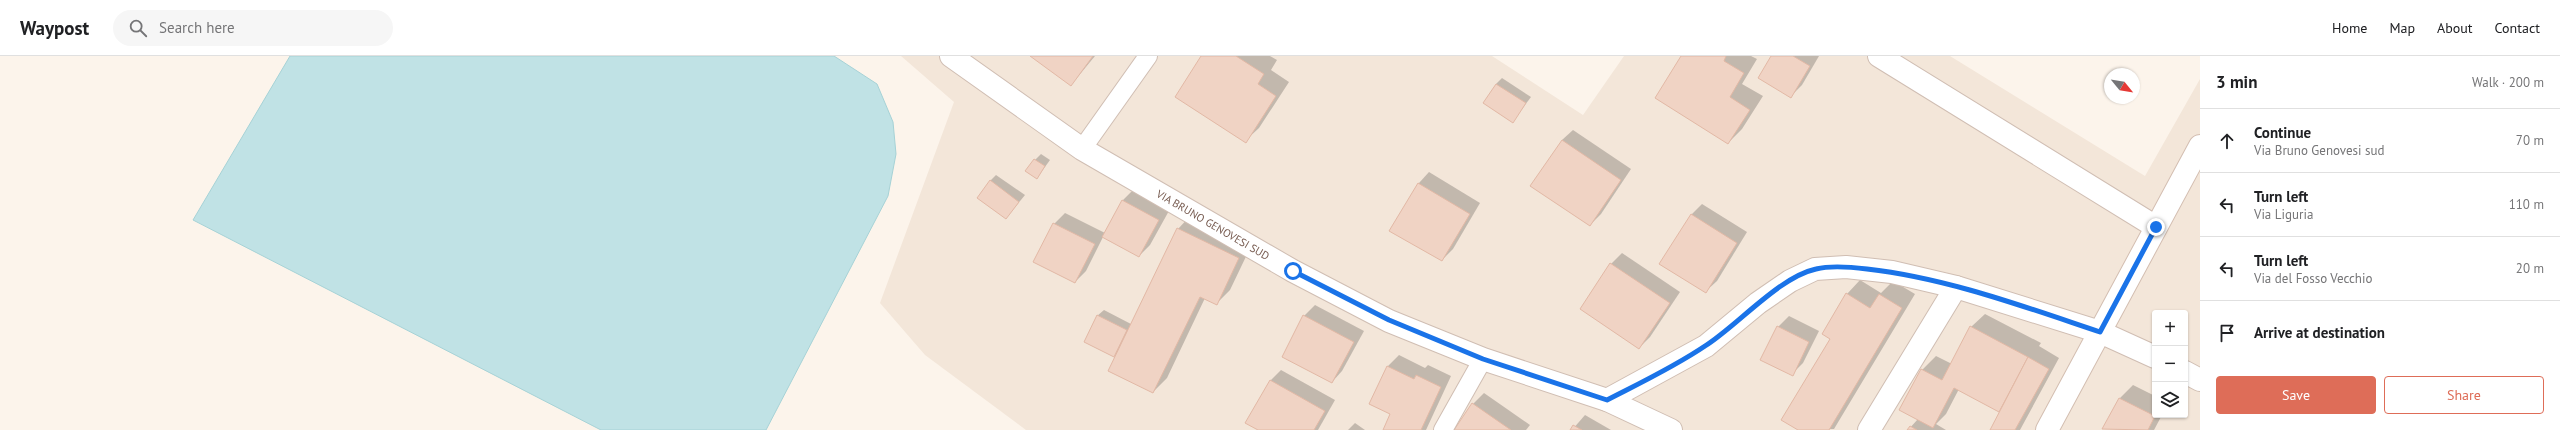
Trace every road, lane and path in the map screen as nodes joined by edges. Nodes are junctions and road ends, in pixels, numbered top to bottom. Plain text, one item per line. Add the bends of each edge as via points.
1 (951, 56) edge
2 (1148, 56) edge
3 (1879, 56) edge
4 (2200, 146) edge
5 (1082, 149) junction
6 (2156, 227) junction
7 (1956, 287) junction
8 (2100, 332) junction
9 (2152, 356) edge
10 (1483, 359) junction
11 (2188, 374) edge
12 (2200, 380) edge
13 (1607, 400) junction
14 (1443, 430) edge
15 (1671, 430) edge
16 (1869, 430) edge
17 (2047, 430) edge

1 - 5 street, VIA BRUNO GENOVESI SUD
2 - 5 lane
3 - 6 street
4 - 6 street
5 - 10 street, VIA BRUNO GENOVESI SUD via 1293,271 1389,320
6 - 8 street
7 - 8 street
7 - 13 street via 1892,272 1846,267 1815,269 1790,281 1758,303 1706,346
7 - 16 street
8 - 9 street
8 - 17 street
10 - 13 street, VIA BRUNO GENOVESI SUD
10 - 14 lane
11 - 12 street
13 - 15 street, VIA BRUNO GENOVESI SUD

